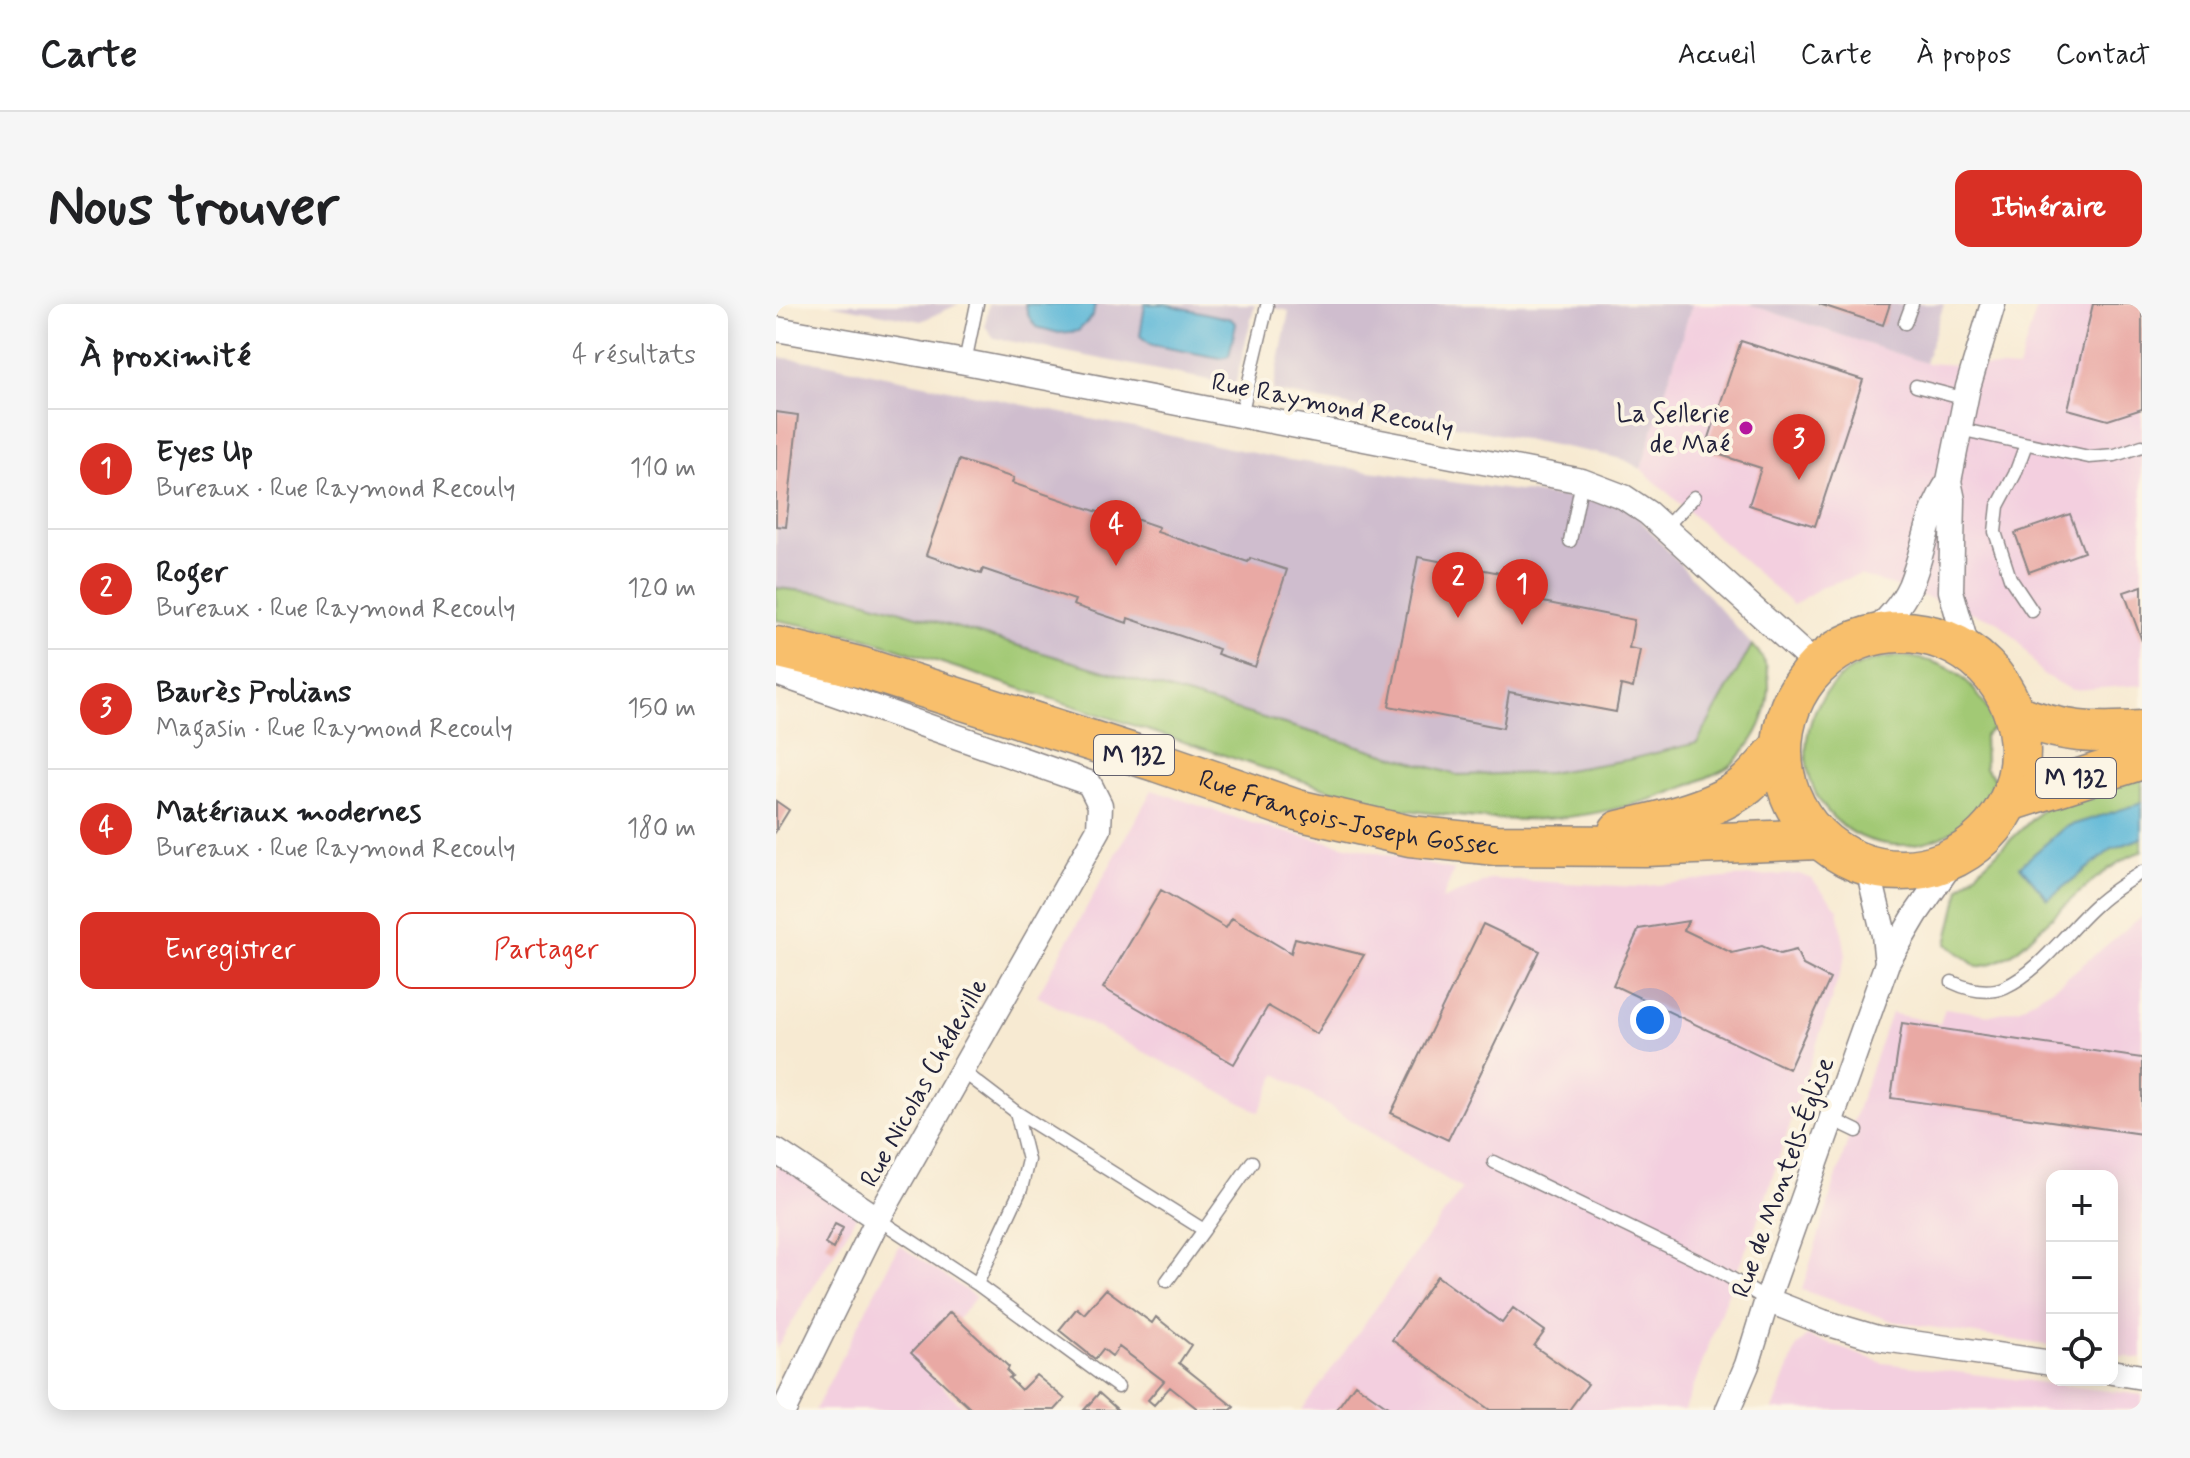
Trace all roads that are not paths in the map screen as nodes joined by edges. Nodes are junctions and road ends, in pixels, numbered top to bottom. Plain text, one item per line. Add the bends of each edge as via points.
1 (977, 304) edge
2 (1912, 304) edge
3 (1993, 304) edge
4 (1267, 306) dead end
5 (1905, 323) dead end
6 (776, 329) edge
7 (965, 362) junction
8 (1916, 386) dead end
9 (1966, 399) junction
10 (1241, 415) junction
11 (1959, 429) junction
12 (2026, 444) junction
13 (2142, 446) edge
14 (1582, 481) junction
15 (1949, 481) junction
16 (1694, 497) dead end
17 (1665, 528) junction
18 (1570, 541) dead end
19 (2032, 611) dead end
20 (1871, 635) junction
21 (776, 647) edge
22 (1968, 651) junction
23 (1817, 666) junction
24 (776, 673) edge
25 (2016, 715) junction
26 (2142, 731) edge
27 (1781, 747) junction
28 (2142, 759) edge
29 (2010, 801) junction
30 (1820, 839) junction
31 (1558, 844) junction
32 (1955, 858) junction
33 (1867, 865) junction
34 (2142, 872) edge
35 (1887, 963) junction
36 (1952, 982) dead end
37 (961, 1070) junction
38 (1016, 1112) junction
39 (1832, 1119) junction
40 (1857, 1131) dead end
41 (776, 1151) edge
42 (1252, 1162) dead end
43 (1494, 1162) dead end
44 (878, 1219) junction
45 (1204, 1230) junction
46 (1167, 1281) dead end
47 (977, 1284) junction
48 (1767, 1300) junction
49 (2046, 1362) edge
50 (2118, 1373) edge
51 (2142, 1377) edge
52 (1118, 1387) dead end
53 (784, 1410) edge
54 (1728, 1410) edge

1 - 7 lane
2 - 5 lane
3 - 9 street
4 - 10 lane
6 - 7 street, Rue Raymond Recouly
7 - 10 street, Rue Raymond Recouly
8 - 9 lane
9 - 11 street
10 - 14 street, Rue Raymond Recouly
11 - 12 lane
11 - 15 street
12 - 13 lane via 2089,457
12 - 19 lane via 1998,506 1995,532 2010,578
14 - 17 street, Rue Raymond Recouly via 1624,497
14 - 18 lane
15 - 20 street via 1936,500 1910,587 1892,616
15 - 22 street via 1951,591
16 - 17 lane
17 - 23 street, Rue Raymond Recouly
20 - 22 main road via 1904,631 1938,637
20 - 23 main road via 1842,647
21 - 31 main road, Rue François-Joseph Gossec / M 132 via 863,668 1348,824 1460,842
22 - 25 main road via 1997,680
23 - 27 main road via 1798,690
24 - 37 street, Rue Nicolas Chédeville via 1089,783 1100,805 1099,829
25 - 26 main road, M 132 via 2065,731
25 - 29 main road via 2020,759
27 - 30 main road via 1785,781 1798,812
27 - 31 main road, Rue François-Joseph Gossec / M 132 via 1746,785 1698,809
28 - 29 main road, M 132
29 - 32 main road via 1987,834
30 - 31 main road, Rue François-Joseph Gossec / M 132
30 - 33 main road
32 - 33 main road via 1897,871
32 - 35 street, Rue de Montels-Église
33 - 35 street, Rue de Montels-Église
34 - 36 lane via 2097,904 2038,963 2005,987 1969,990
35 - 39 street, Rue de Montels-Église
37 - 38 lane
37 - 44 street, Rue Nicolas Chédeville
38 - 45 lane
38 - 47 lane via 1028,1160 1021,1189
39 - 40 lane
39 - 48 street, Rue de Montels-Église
41 - 44 street
42 - 45 lane
43 - 48 lane via 1719,1271
44 - 47 lane
44 - 53 street, Rue Nicolas Chédeville
45 - 46 lane
47 - 52 lane
48 - 49 street via 1877,1338
48 - 54 street, Rue de Montels-Église
50 - 51 street

